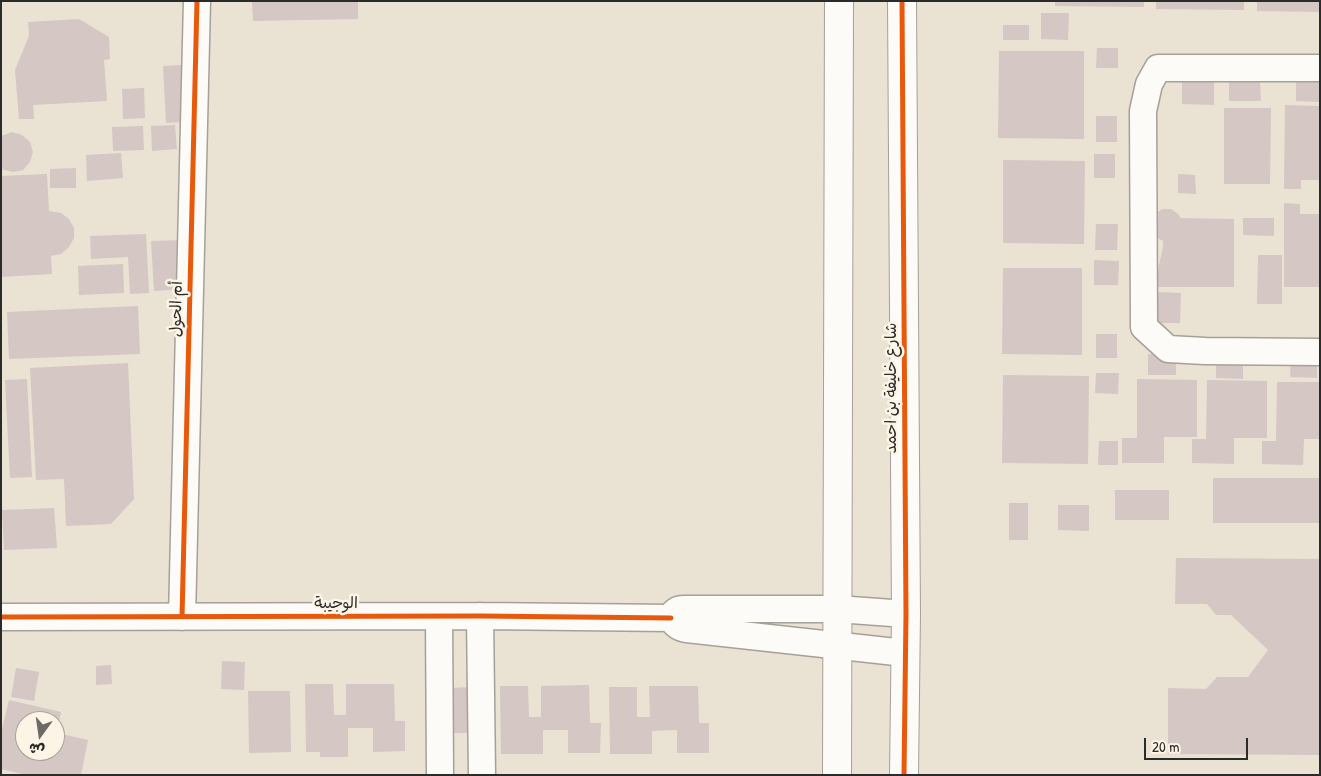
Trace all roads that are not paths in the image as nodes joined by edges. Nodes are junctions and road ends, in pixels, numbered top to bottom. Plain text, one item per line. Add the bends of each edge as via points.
1 (197, 1) edge
2 (839, 1) edge
3 (902, 1) edge
4 (1320, 68) edge
5 (1320, 352) edge
6 (837, 609) junction
7 (906, 614) junction
8 (480, 616) junction
9 (1, 617) edge
10 (182, 617) junction
11 (439, 617) junction
12 (671, 618) junction
13 (837, 646) junction
14 (905, 653) junction
15 (440, 775) edge
16 (482, 775) edge
17 (837, 775) edge
18 (904, 775) edge

1 - 10 street, أم الحول
2 - 6 street
3 - 7 street, شارع خليفة بن احمد
4 - 5 street via 1158,68 1149,84 1143,111 1144,327 1168,349
6 - 7 street
6 - 12 street via 678,609
6 - 13 street
7 - 14 street, شارع خليفة بن احمد
8 - 11 street, الوجيبة
8 - 12 street, الوجيبة
8 - 16 street
9 - 10 street, الوجيبة
10 - 11 street, الوجيبة
11 - 15 street
12 - 13 street via 680,628
13 - 14 street
13 - 17 street
14 - 18 street, شارع خليفة بن احمد

